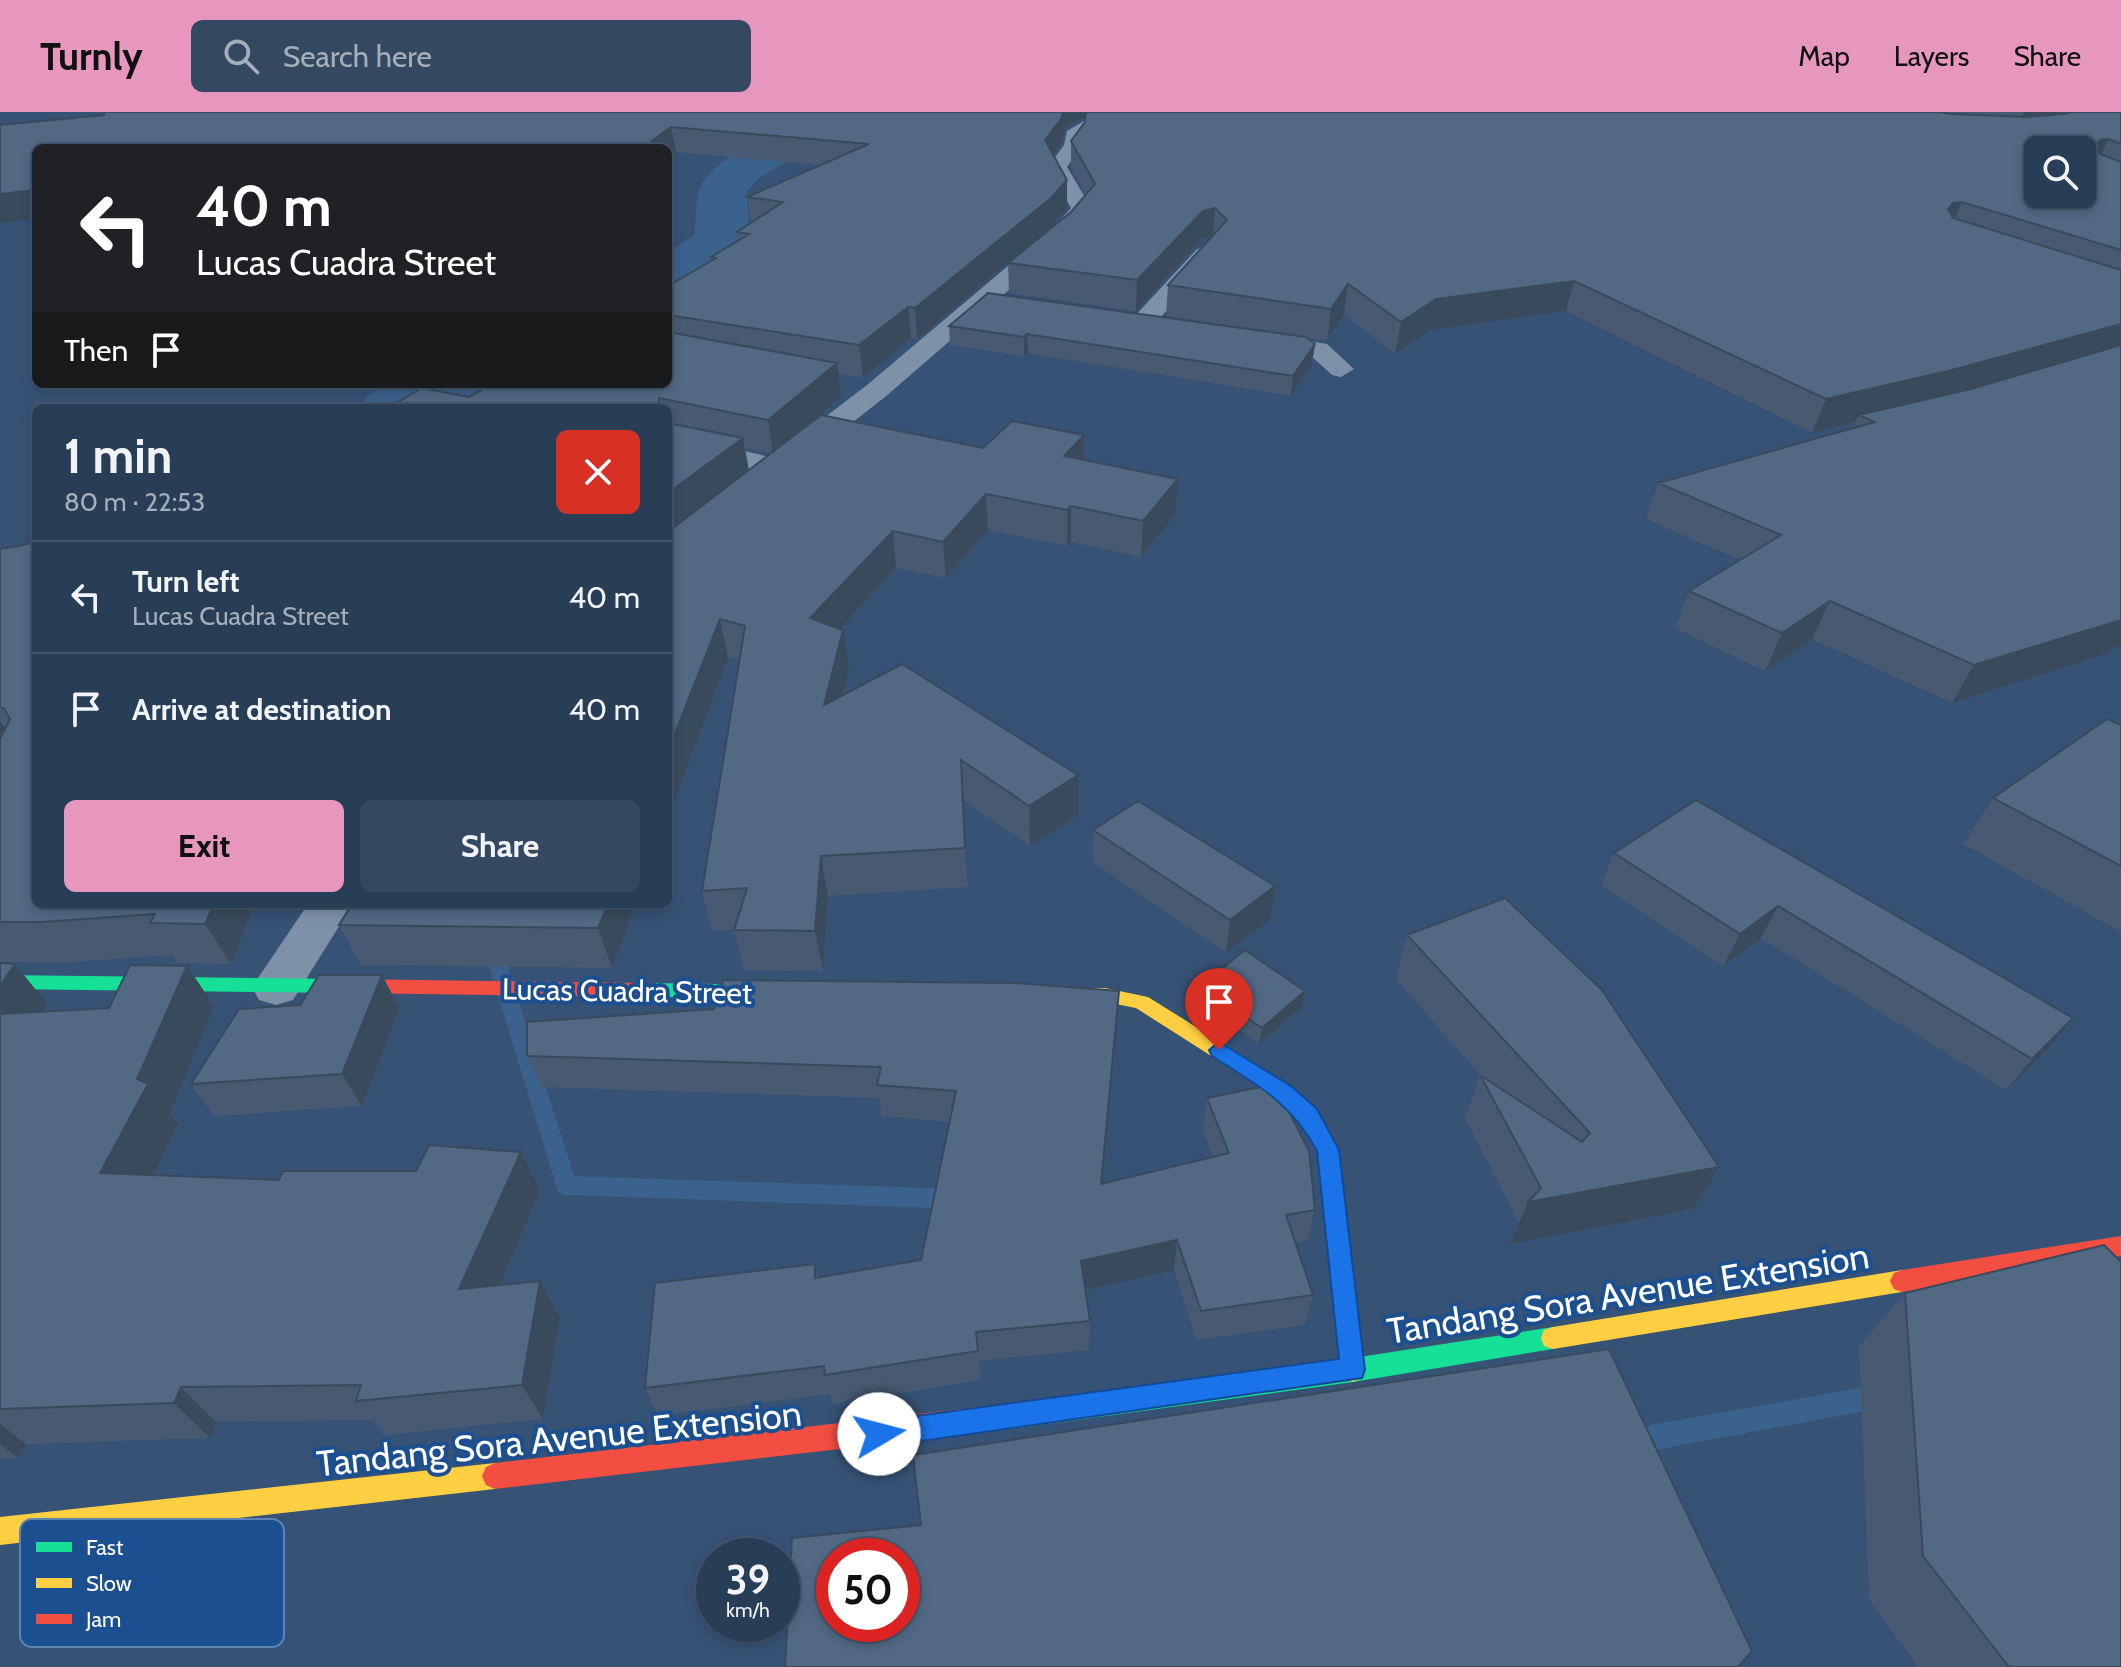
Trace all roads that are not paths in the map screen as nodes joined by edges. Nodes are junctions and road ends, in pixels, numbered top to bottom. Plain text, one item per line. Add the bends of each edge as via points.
1 (1111, 112) edge
2 (1211, 246) edge
3 (984, 300) junction
4 (1013, 305) edge
5 (1113, 319) edge
6 (1142, 323) junction
7 (1173, 327) edge
8 (1233, 336) edge
9 (1341, 369) dead end
10 (845, 386) dead end
11 (876, 391) junction
12 (672, 444) edge
13 (328, 908) edge
14 (0, 982) edge
15 (276, 987) junction
16 (802, 992) edge
17 (1041, 995) edge
18 (2121, 1246) edge
19 (1353, 1370) junction
20 (109, 1519) edge
21 (20, 1529) edge
22 (0, 1531) edge

1 - 3 street via 1073,135 1073,145 1057,167 1082,209
2 - 6 street
3 - 4 street
3 - 11 street
5 - 6 street
6 - 7 street
8 - 9 street via 1318,349
10 - 11 street
11 - 12 street via 767,476
13 - 15 street
14 - 15 main road, Lucas Cuadra Street
15 - 16 main road, Lucas Cuadra Street
17 - 19 main road via 1105,995 1141,1002 1284,1092 1309,1116 1328,1150
18 - 19 main road, Tandang Sora Avenue Extension
19 - 20 main road, Tandang Sora Avenue Extension via 879,1434
21 - 22 main road, Tandang Sora Avenue Extension

